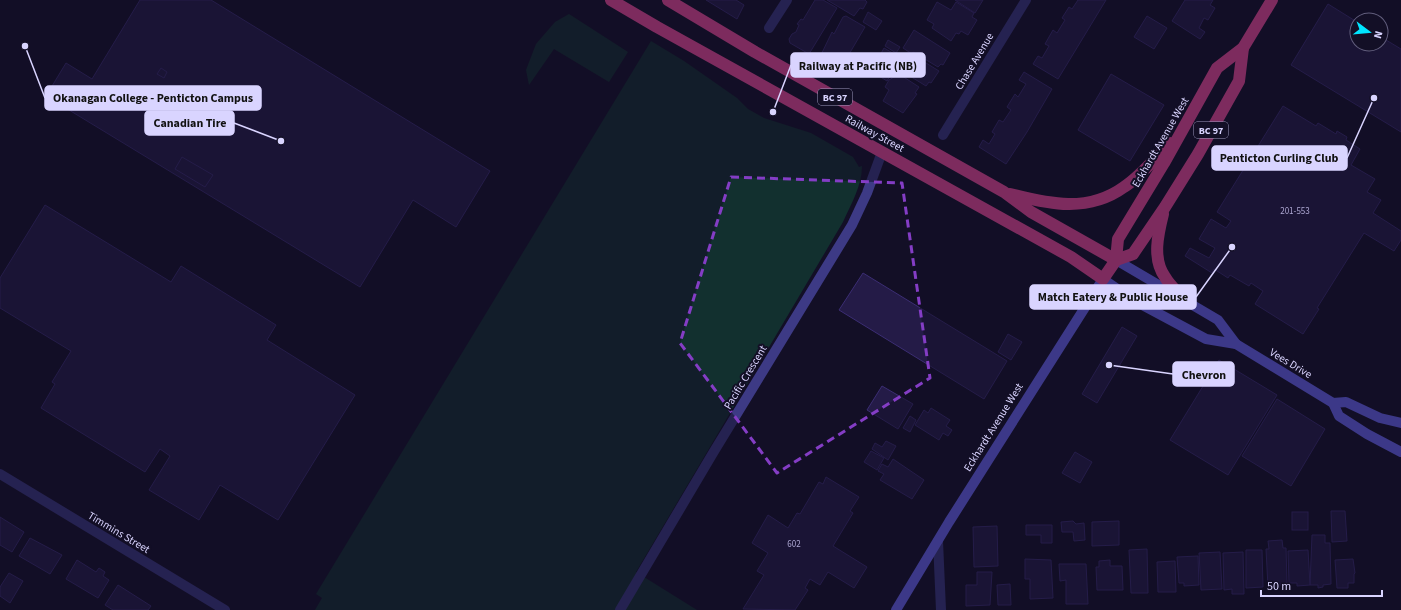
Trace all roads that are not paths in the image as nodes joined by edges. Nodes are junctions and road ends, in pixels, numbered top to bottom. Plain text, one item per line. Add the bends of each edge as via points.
1 (611, 0) edge
2 (668, 0) edge
3 (787, 0) edge
4 (1026, 0) edge
5 (1272, 0) edge
6 (769, 28) dead end
7 (1243, 48) junction
8 (1181, 132) junction
9 (944, 135) dead end
10 (882, 152) junction
11 (1004, 192) junction
12 (1165, 207) junction
13 (1116, 260) junction
14 (1103, 279) junction
15 (1185, 301) junction
16 (1236, 344) junction
17 (1333, 403) junction
18 (1401, 423) edge
19 (1401, 452) edge
20 (0, 474) edge
21 (938, 541) junction
22 (225, 610) edge
23 (620, 610) edge
24 (896, 610) edge
25 (941, 610) edge

1 - 10 highway, Railway Street / BC 97
2 - 11 highway, Railway Street / BC 97
3 - 6 street
4 - 9 street, Chase Avenue
5 - 7 highway, Eckhardt Avenue West / BC 97
7 - 8 highway, Eckhardt Avenue West / BC 97 via 1217,68
7 - 12 highway, Eckhardt Avenue West / BC 97 via 1239,81
8 - 11 highway via 1125,187 1109,197 1080,205 1062,205
8 - 13 highway, Eckhardt Avenue West / BC 97 via 1118,239
10 - 14 highway, Railway Street / BC 97 via 1064,254
10 - 23 street, Pacific Crescent via 852,225
11 - 13 highway, Railway Street / BC 97 via 1031,212
12 - 13 highway, Eckhardt Avenue West / BC 97 via 1133,254
12 - 15 highway via 1158,234 1159,263 1164,277
13 - 14 highway, Eckhardt Avenue West / BC 97
13 - 15 street, Vees Drive
14 - 16 street, Vees Drive via 1135,300 1206,339
14 - 21 street, Eckhardt Avenue West
15 - 16 street, Vees Drive via 1218,320
16 - 17 street, Vees Drive
17 - 18 street, Vees Drive via 1346,402 1367,413
17 - 19 street, Vees Drive via 1339,416
20 - 22 street, Timmins Street
21 - 24 street, Eckhardt Avenue West
21 - 25 street

